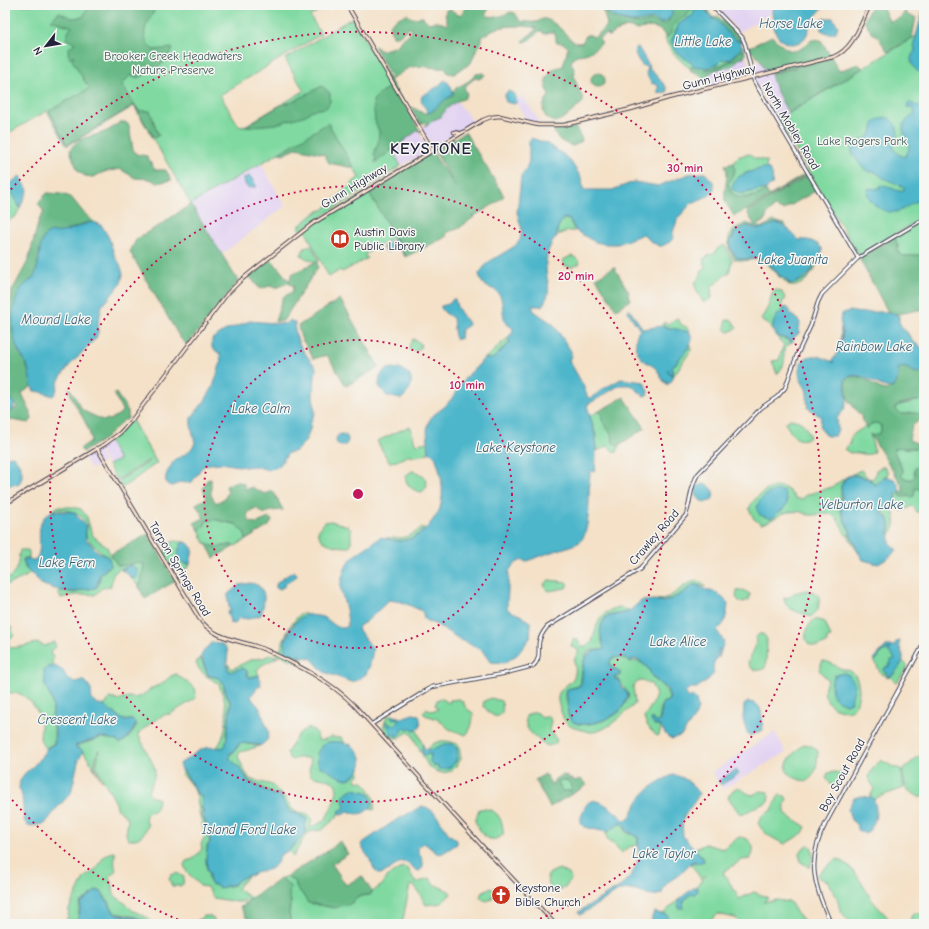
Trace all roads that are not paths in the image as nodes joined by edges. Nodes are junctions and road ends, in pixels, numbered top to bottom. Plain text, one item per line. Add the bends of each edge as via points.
1 (346, 5) edge
2 (711, 5) edge
3 (870, 5) edge
4 (752, 78) junction
5 (545, 125) junction
6 (454, 132) dead end
7 (459, 133) junction
8 (432, 149) junction
9 (924, 219) edge
10 (858, 258) junction
11 (97, 448) junction
12 (5, 504) edge
13 (924, 643) edge
14 (372, 724) junction
15 (555, 924) edge
16 (831, 924) edge

1 - 8 main road
2 - 4 street, North Mobley Road via 742,38
3 - 4 main road, Gunn Highway via 851,43 841,54
4 - 5 main road, Gunn Highway via 595,118
4 - 10 street, North Mobley Road
5 - 7 main road, Gunn Highway via 496,114 487,116
5 - 8 main road, Gunn Highway via 493,116
6 - 7 main road
7 - 8 main road, Gunn Highway
8 - 11 main road, Gunn Highway via 306,228 240,281 227,294 131,421 123,430
9 - 10 street, Crawley Road
10 - 14 street, Crawley Road via 822,294 782,393 761,408 698,474 692,485 686,515 640,569 546,628 540,637 539,656 533,666 432,687
11 - 12 main road, Gunn Highway
11 - 14 main road, Tarpon Springs Road via 204,625 217,635 254,646 311,673 332,686
13 - 16 street, Boy Scout Road via 819,839 814,860 815,882
14 - 15 main road, Tarpon Springs Road

